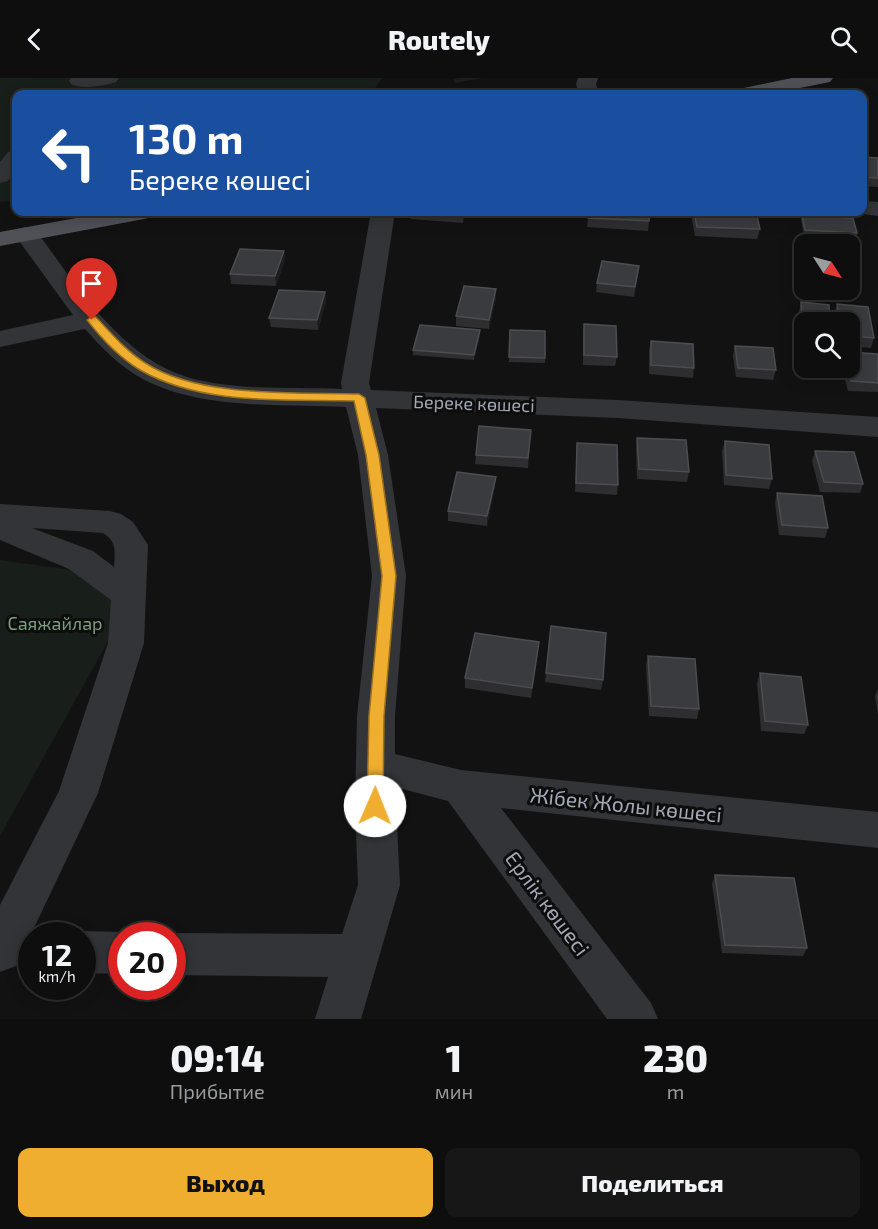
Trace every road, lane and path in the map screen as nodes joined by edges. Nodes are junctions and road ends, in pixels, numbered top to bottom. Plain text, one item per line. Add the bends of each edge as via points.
1 (109, 78) edge
2 (823, 78) edge
3 (77, 85) edge
4 (762, 90) edge
5 (12, 162) edge
6 (0, 176) edge
7 (123, 216) edge
8 (382, 216) edge
9 (26, 234) junction
10 (0, 239) edge
11 (92, 320) junction
12 (0, 339) edge
13 (359, 398) junction
14 (878, 427) edge
15 (0, 515) edge
16 (0, 525) edge
17 (129, 595) junction
18 (376, 766) junction
19 (461, 787) junction
20 (878, 830) edge
21 (0, 951) edge
22 (18, 952) edge
23 (186, 954) edge
24 (358, 956) junction
25 (338, 1019) edge
26 (635, 1019) edge

1 - 3 street
2 - 4 main road
5 - 6 street
7 - 9 main road
8 - 13 street via 355,383
9 - 10 main road
9 - 11 street, Береке көшесі
11 - 12 street
11 - 13 street, Береке көшесі via 136,362 176,382 231,393
13 - 14 street, Береке көшесі via 618,409
13 - 18 street via 373,455 389,576 376,716
15 - 17 street via 110,522 122,530 132,545
16 - 17 street via 81,560
17 - 21 street via 126,643 78,793
18 - 19 street, Жібек Жолы көшесі
18 - 24 street via 380,885
19 - 20 street, Жібек Жолы көшесі
19 - 26 street, Ерлік көшесі
21 - 22 street
23 - 24 street
24 - 25 street

